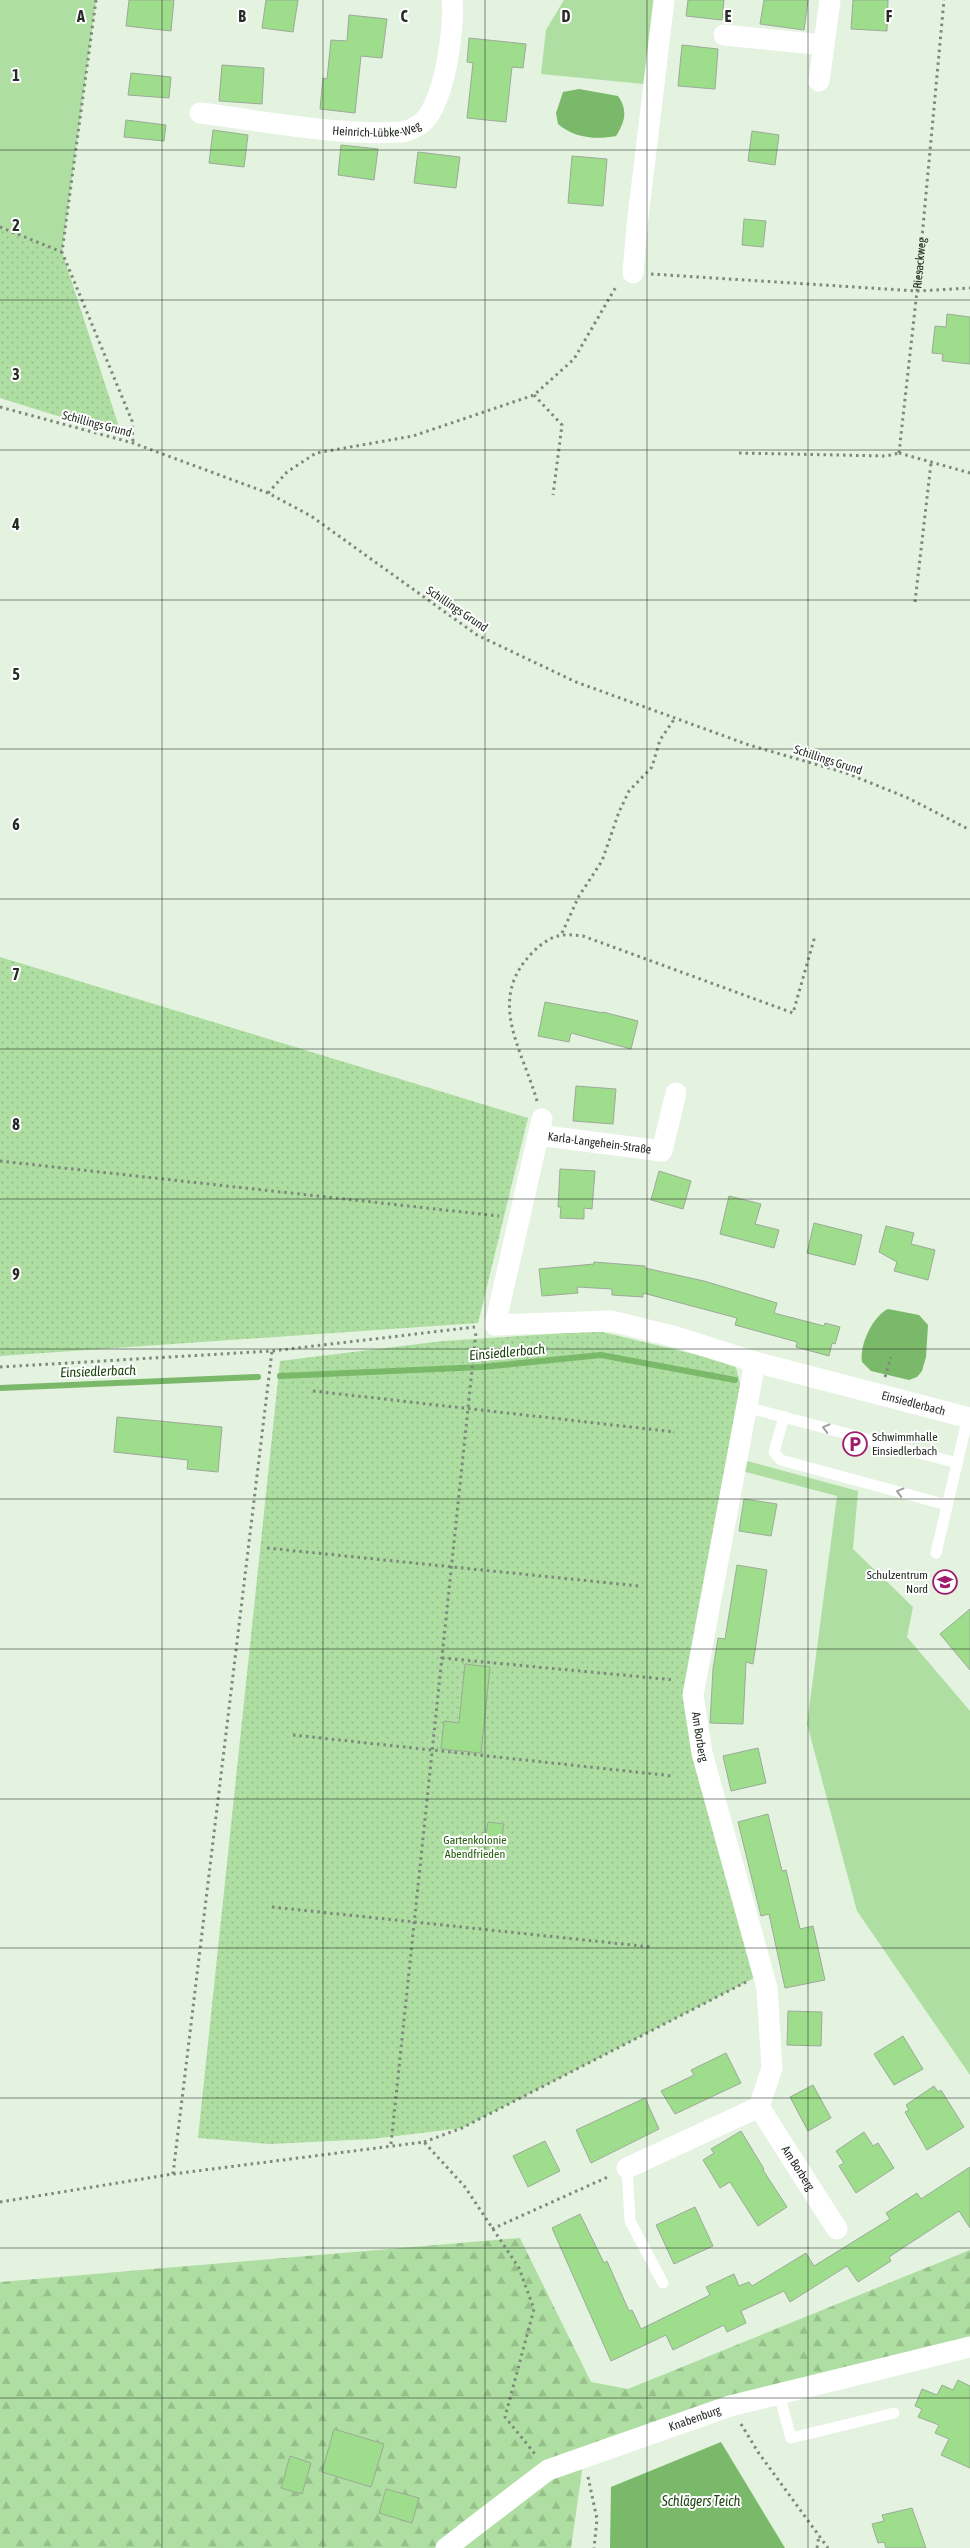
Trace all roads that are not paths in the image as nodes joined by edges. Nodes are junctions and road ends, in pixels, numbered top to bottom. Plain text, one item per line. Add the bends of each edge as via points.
1 (452, 0) edge
2 (664, 0) edge
3 (830, 0) edge
4 (724, 35) dead end
5 (824, 45) junction
6 (819, 81) dead end
7 (200, 113) dead end
8 (633, 273) road end
9 (676, 1093) dead end
10 (486, 1326) joint
11 (755, 1362) junction
12 (746, 1407) junction
13 (784, 1417) junction
14 (969, 1417) edge
15 (957, 1463) junction
16 (947, 1505) junction
17 (936, 1553) dead end
18 (759, 2107) junction
19 (628, 2168) joint
20 (837, 2229) dead end
21 (663, 2283) dead end
22 (970, 2347) edge
23 (779, 2394) junction
24 (894, 2413) dead end
25 (446, 2548) edge

1 - 7 street, Heinrich-Lübke-Weg via 452,40 435,108 420,124 403,132 339,130
2 - 8 street
3 - 5 street
4 - 5 street
5 - 6 street
9 - 10 street, Karla-Langehein-Straße via 662,1151 540,1127 520,1218
10 - 11 street, Einsiedlerbach via 611,1321
11 - 12 street, Am Borberg
11 - 14 street, Einsiedlerbach
12 - 13 lane
12 - 18 street, Am Borberg via 694,1695 702,1753 767,1988 772,2068
15 -> 13 lane
16 -> 13 lane via 781,1460 774,1452
14 - 15 lane
15 - 16 lane
16 - 17 lane
18 - 19 street
18 - 20 street, Am Borberg
19 - 21 lane via 630,2221
22 - 23 street, Knabenburg
23 - 24 lane via 791,2438
23 - 25 street, Knabenburg via 730,2406 548,2470

